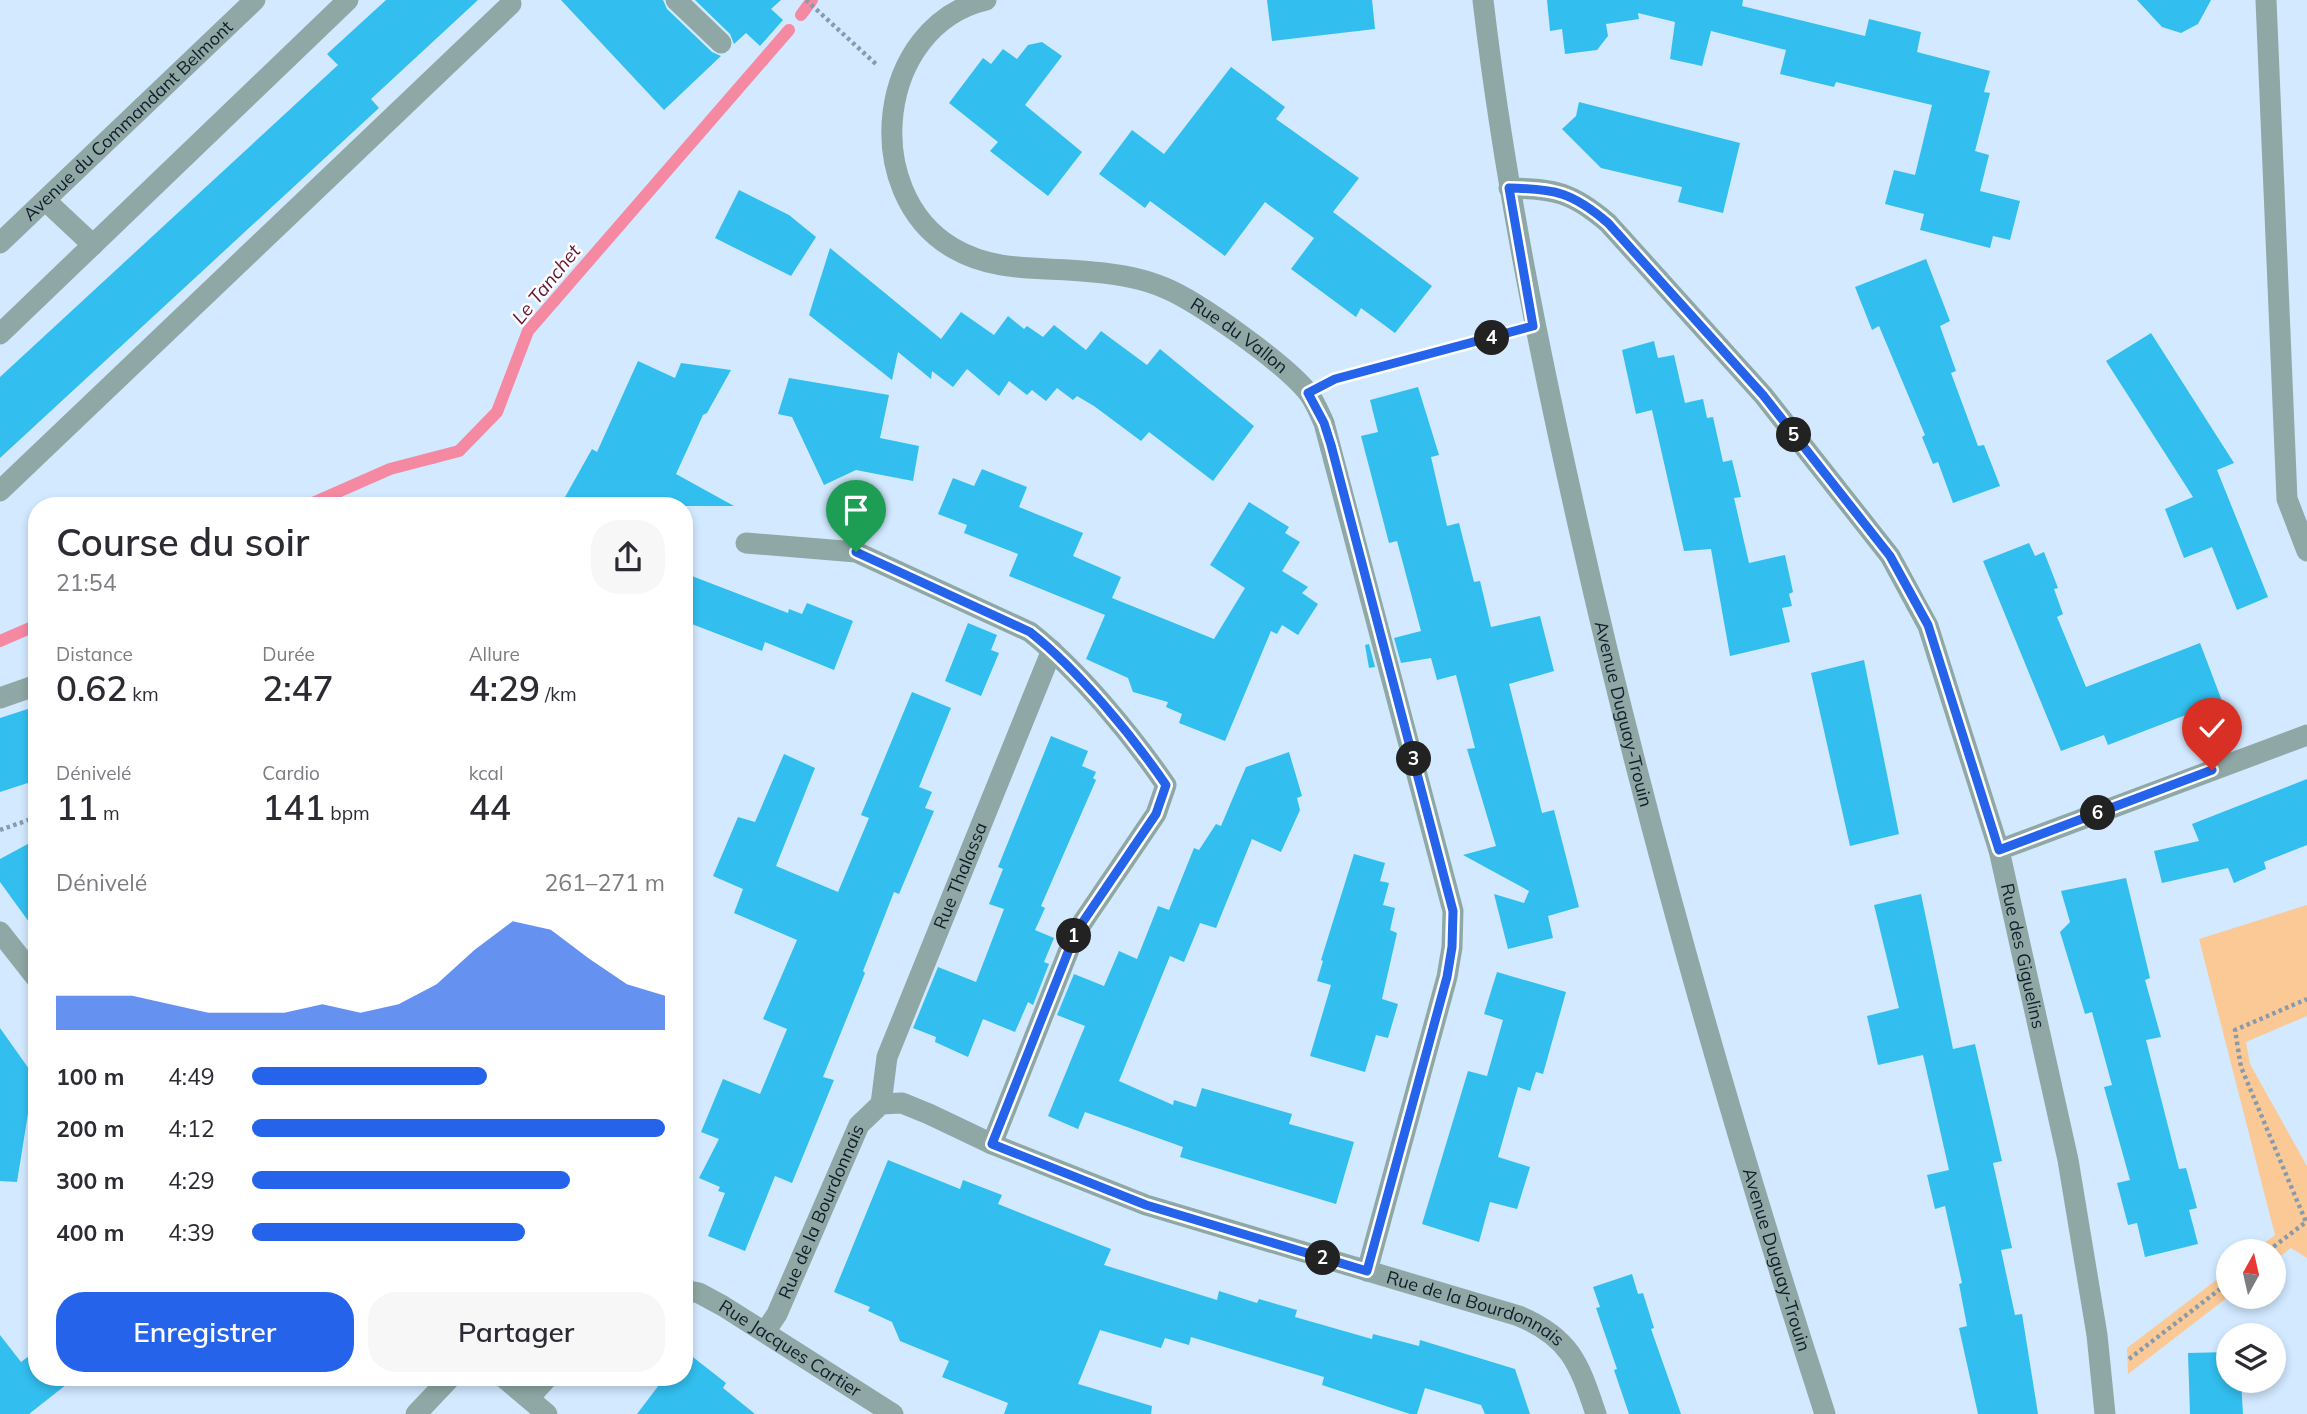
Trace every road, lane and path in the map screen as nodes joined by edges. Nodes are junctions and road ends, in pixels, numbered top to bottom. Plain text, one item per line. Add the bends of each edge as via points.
1 (255, 0) edge
2 (348, 0) edge
3 (676, 0) edge
4 (806, 0) edge
5 (986, 0) edge
6 (1483, 0) edge
7 (2266, 0) edge
8 (511, 4) dead end
9 (722, 43) dead end
10 (898, 84) junction
11 (1509, 188) junction
12 (46, 201) junction
13 (0, 243) edge
14 (93, 245) junction
15 (1533, 326) junction
16 (0, 334) edge
17 (1308, 393) junction
18 (0, 491) edge
19 (746, 543) dead end
20 (2307, 551) edge
21 (1052, 650) junction
22 (28, 688) edge
23 (0, 698) edge
24 (2307, 735) edge
25 (28, 820) edge
26 (0, 830) edge
27 (1999, 850) junction
28 (0, 932) edge
29 (28, 968) edge
30 (2307, 999) edge
31 (881, 1104) junction
32 (992, 1144) junction
33 (2307, 1222) edge
34 (2284, 1239) edge
35 (1367, 1271) junction
36 (693, 1292) edge
37 (2216, 1292) edge
38 (765, 1332) junction
39 (2101, 1380) junction
40 (442, 1386) edge
41 (514, 1386) edge
42 (540, 1386) edge
43 (529, 1398) junction
44 (415, 1414) edge
45 (547, 1414) edge
46 (893, 1414) edge
47 (1596, 1414) edge
48 (1825, 1414) edge
49 (2105, 1414) edge

1 - 12 street, Avenue du Commandant Belmont
2 - 14 street
3 - 9 street
4 - 10 path
5 - 10 street, Rue du Vallon via 942,21 916,46
6 - 11 street, Avenue Duguay-Trouin
7 - 20 street via 2287,499
8 - 18 street
10 - 17 street, Rue du Vallon via 890,122 895,164 915,210 952,248 989,265 1091,271 1135,277 1166,288 1290,373
11 - 15 street, Avenue Duguay-Trouin
11 - 27 street, Rue des Giguelins via 1550,189 1586,204 1608,223 1763,395 1890,556 1928,625
12 - 13 street, Avenue du Commandant Belmont
12 - 14 street
14 - 16 street
15 - 17 path via 1335,379
15 - 48 street, Avenue Duguay-Trouin via 1652,836 1759,1208
17 - 35 street, Rue du Vallon via 1331,445 1453,911 1447,977
19 - 21 street via 856,552 1030,632
21 - 31 street, Rue Thalassa via 887,1057
21 - 32 street via 1166,785 1156,814 1076,932
22 - 23 street
24 - 27 street
25 - 26 path
27 - 39 street, Rue des Giguelins via 2068,1160
28 - 29 street
30 - 33 path via 2235,1030 2241,1067
31 - 32 street, Rue de la Bourdonnais via 902,1104
31 - 38 street, Rue de la Bourdonnais via 859,1125 778,1314
32 - 35 street, Rue de la Bourdonnais via 1146,1205
33 - 34 path
35 - 47 street, Rue de la Bourdonnais via 1547,1328 1580,1368
36 - 38 street, Rue Jacques Cartier
37 - 39 path
38 - 46 street, Rue Jacques Cartier
39 - 49 street, Rue des Giguelins
40 - 44 street
41 - 43 street
42 - 43 street
43 - 45 street

